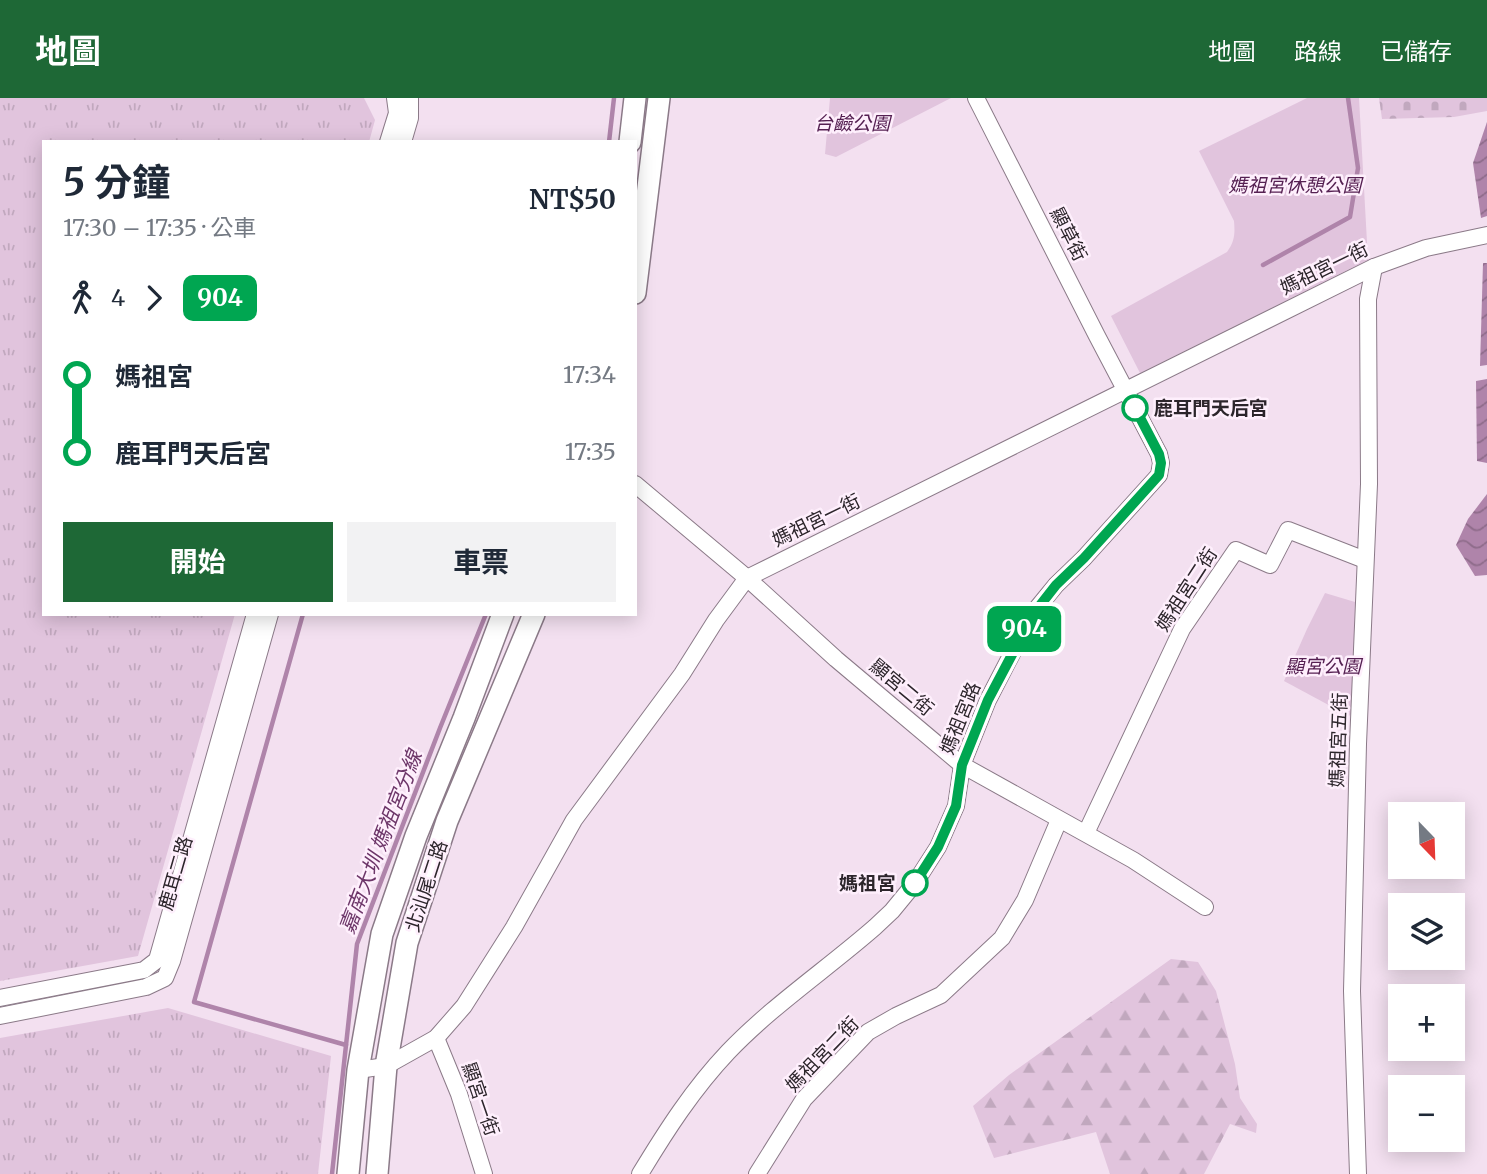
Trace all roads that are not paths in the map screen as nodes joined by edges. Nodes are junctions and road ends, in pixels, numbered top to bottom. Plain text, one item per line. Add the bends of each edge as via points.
1 (395, 98) edge
2 (410, 98) edge
3 (635, 98) edge
4 (659, 98) edge
5 (975, 98) edge
6 (389, 140) edge
7 (404, 140) edge
8 (630, 140) edge
9 (1487, 235) edge
10 (1374, 267) junction
11 (637, 277) edge
12 (1125, 390) junction
13 (637, 486) edge
14 (1365, 560) junction
15 (747, 578) junction
16 (254, 616) edge
17 (269, 616) edge
18 (502, 616) edge
19 (533, 616) edge
20 (962, 765) junction
21 (1059, 820) junction
22 (1086, 833) junction
23 (1205, 907) dead end
24 (0, 998) edge
25 (0, 1016) edge
26 (436, 1038) junction
27 (386, 1066) junction
28 (358, 1070) junction
29 (348, 1174) edge
30 (377, 1174) edge
31 (484, 1174) edge
32 (640, 1174) edge
33 (757, 1174) edge
34 (1358, 1174) edge

1 - 6 street via 397,113
2 - 7 street
3 - 8 street
4 - 11 street
5 - 12 street, 顯草街
9 - 10 street, 媽祖宮一街 via 1426,248
10 - 12 street, 媽祖宮一街
10 - 14 street, 媽祖宮五街 via 1368,299
12 - 15 street, 媽祖宮一街
12 - 20 street, 媽祖宮路 via 1159,454 1159,475 1034,613 988,700
13 - 15 street, 顯宮二街
14 - 22 street, 媽祖宮二街 via 1288,530 1270,565 1236,550 1182,629
14 - 34 street, 媽祖宮五街 via 1352,991
15 - 20 street, 顯宮二街
15 - 26 street, 媽祖宮一街 via 574,820 464,1006
16 - 24 street, 鹿耳二路 via 157,960 144,970
17 - 25 street, 鹿耳二路 via 164,978 146,987
18 - 28 street, 北汕尾二路 via 382,934
19 - 27 street, 北汕尾二路 via 447,821 407,943
20 - 21 street, 顯宮二街
20 - 32 street, 媽祖宮路 via 956,806 915,883 876,927 728,1052 668,1128
21 - 22 street, 顯宮二街
21 - 33 street, 媽祖宮二街 via 1025,900 1002,938 941,995 868,1032 804,1099
22 - 23 street, 顯宮二街
26 - 27 street, 媽祖宮一街
26 - 31 street, 顯宮一街
27 - 28 street, 媽祖宮一街
27 - 30 street, 北汕尾二路
28 - 29 street, 北汕尾二路

